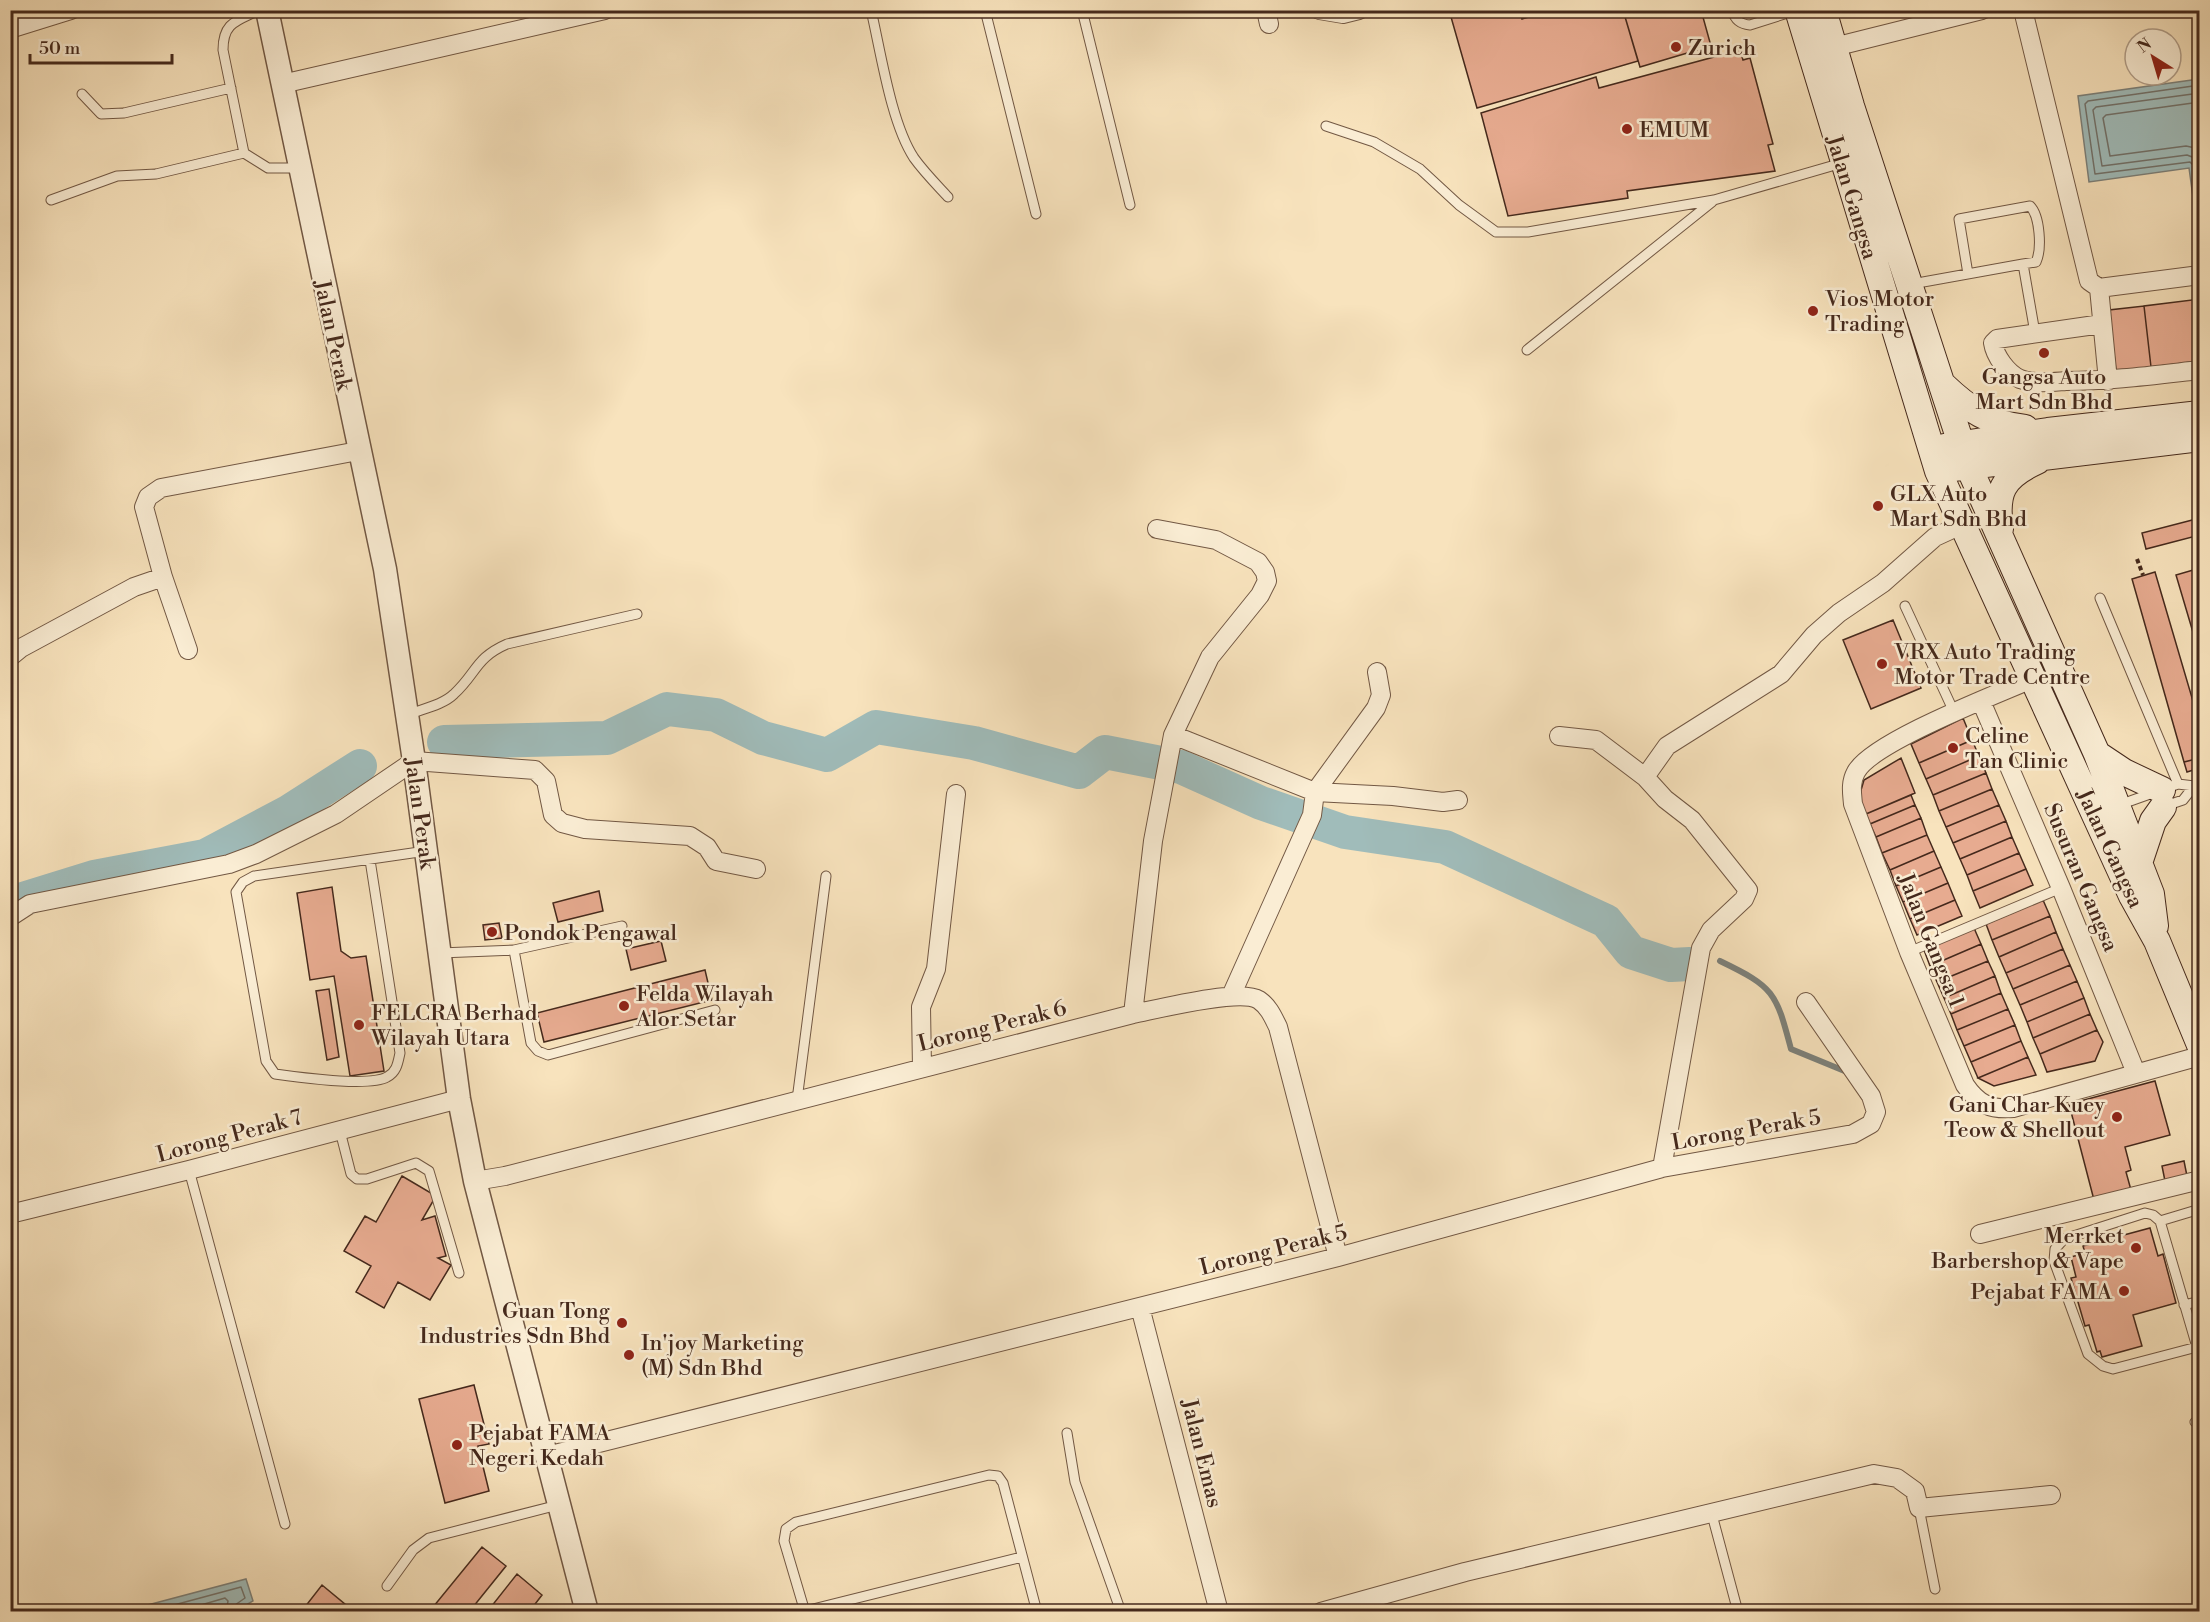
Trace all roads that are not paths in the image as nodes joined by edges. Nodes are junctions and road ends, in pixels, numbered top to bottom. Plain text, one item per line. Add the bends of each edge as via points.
1 (71, 10) edge
2 (259, 10) edge
3 (267, 10) edge
4 (605, 10) edge
5 (871, 10) edge
6 (985, 10) edge
7 (1082, 10) edge
8 (1319, 10) edge
9 (1359, 10) edge
10 (1732, 10) edge
11 (1798, 10) edge
12 (1823, 10) edge
13 (1982, 10) edge
14 (2023, 10) edge
15 (10, 29) edge
16 (1834, 47) junction
17 (282, 84) junction
18 (231, 88) junction
19 (81, 94) dead end
20 (1326, 126) dead end
21 (244, 153) junction
22 (1842, 163) junction
23 (299, 168) junction
24 (948, 197) dead end
25 (51, 200) dead end
26 (1714, 200) junction
27 (1130, 206) dead end
28 (1036, 214) dead end
29 (2023, 264) junction
30 (1968, 274) junction
31 (2199, 275) edge
32 (1909, 284) junction
33 (2099, 288) junction
34 (2102, 324) junction
35 (2035, 333) junction
36 (1527, 350) dead end
37 (2199, 370) edge
38 (2108, 381) junction
39 (1941, 382) junction
40 (2199, 414) edge
41 (2048, 431) junction
42 (2199, 438) edge
43 (358, 451) junction
44 (1964, 454) junction
45 (2048, 457) junction
46 (1935, 460) junction
47 (1961, 525) junction
48 (1157, 529) dead end
49 (2002, 541) junction
50 (163, 577) junction
51 (2100, 598) dead end
52 (1905, 606) dead end
53 (637, 614) dead end
54 (188, 650) dead end
55 (10, 657) edge
56 (1377, 672) dead end
57 (2034, 678) junction
58 (1981, 701) junction
59 (1954, 712) junction
60 (407, 715) junction
61 (1173, 735) junction
62 (1559, 736) dead end
63 (2097, 754) junction
64 (414, 760) junction
65 (1645, 777) junction
66 (1315, 792) junction
67 (957, 794) dead end
68 (1458, 800) dead end
69 (2132, 811) junction
70 (426, 851) junction
71 (370, 860) junction
72 (2139, 863) junction
73 (756, 869) dead end
74 (826, 876) dead end
75 (2061, 888) junction
76 (10, 917) edge
77 (622, 926) dead end
78 (2157, 941) junction
79 (514, 950) junction
80 (1909, 952) junction
81 (439, 953) junction
82 (1232, 996) junction
83 (1806, 1002) dead end
84 (715, 1010) dead end
85 (1133, 1014) junction
86 (2199, 1046) edge
87 (922, 1068) junction
88 (2136, 1073) junction
89 (459, 1099) junction
90 (797, 1100) junction
91 (340, 1131) junction
92 (1662, 1168) junction
93 (189, 1170) junction
94 (2199, 1180) edge
95 (475, 1181) junction
96 (2199, 1209) edge
97 (10, 1214) edge
98 (2160, 1221) junction
99 (1980, 1234) dead end
100 (1338, 1257) junction
101 (459, 1273) dead end
102 (2199, 1300) edge
103 (2184, 1305) junction
104 (1140, 1306) junction
105 (1067, 1433) dead end
106 (547, 1456) junction
107 (2051, 1495) dead end
108 (560, 1505) junction
109 (1919, 1508) junction
110 (1711, 1511) junction
111 (285, 1524) dead end
112 (1023, 1557) junction
113 (387, 1586) dead end
114 (1935, 1589) dead end
115 (587, 1611) edge
116 (805, 1611) edge
117 (1037, 1611) edge
118 (1121, 1611) edge
119 (1219, 1611) edge
120 (1321, 1611) edge
121 (1738, 1611) edge

1 - 15 street
2 - 18 lane via 230,24 223,35
3 - 17 street, Jalan Perak
4 - 17 street
5 - 24 lane via 892,101 907,144 914,158
6 - 28 lane
7 - 27 lane
8 - 9 street via 1343,14
10 - 11 lane via 1734,18 1750,25
11 - 22 main road, Jalan Gangsa
12 - 16 main road, Jalan Gangsa
13 - 16 street
14 - 33 street via 2087,274 2089,281
16 - 32 main road, Jalan Gangsa
17 - 23 street, Jalan Perak
18 - 19 lane via 124,113 101,114
18 - 21 lane
20 - 26 lane via 1374,142 1420,169 1496,232 1528,232
21 - 23 lane via 268,168
21 - 25 lane via 156,174 117,176
22 - 26 lane
22 - 46 main road, Jalan Gangsa
23 - 43 street, Jalan Perak
26 - 36 lane
29 - 30 lane
29 - 30 lane via 2036,262 2038,257 2034,211 2030,206 1959,219
29 - 35 lane
30 - 32 lane
31 - 33 street
32 - 39 main road, Jalan Gangsa
33 - 34 street
34 - 35 street
34 - 38 street
35 - 38 street via 1993,343 2008,370 2019,378 2035,382
37 - 38 street
39 - 41 main road via 1975,414 2004,426
39 - 44 main road, Jalan Gangsa
40 - 41 main road
41 - 44 main road
42 - 45 main road
43 - 50 street via 161,488 148,497 144,507
43 - 60 street, Jalan Perak via 385,569
44 - 45 main road
44 - 46 main road
44 - 49 main road, Jalan Gangsa
45 - 49 main road via 2022,468 2003,486 1997,504
46 - 47 main road, Jalan Gangsa
47 - 57 main road, Jalan Gangsa
47 - 65 street via 1935,537 1883,583 1839,613 1781,674 1667,746
48 - 61 street via 1216,540 1258,562 1267,581 1210,657
49 - 63 main road, Jalan Gangsa
50 - 54 street
50 - 55 street via 134,587
51 - 69 lane
52 - 59 lane
53 - 60 lane via 507,644 480,659 454,695
56 - 66 street via 1381,695 1376,708
57 - 58 street, Jalan Gangsa 1
57 - 69 main road, Jalan Gangsa
58 - 59 street, Jalan Gangsa 1
58 - 75 street, Susuran Gangsa
59 - 80 street, Jalan Gangsa 1 via 1875,752 1855,773 1851,787 1853,804
60 - 64 street, Jalan Perak
61 - 66 street
61 - 85 street via 1153,841
62 - 65 street via 1596,740
63 - 69 main road, Jalan Gangsa
63 - 69 main road via 2124,772
64 - 70 street, Jalan Perak
64 - 73 street via 535,770 543,774 553,815 562,824 690,836 707,847 716,861
64 - 76 street via 336,814 267,850 229,864 30,904
65 - 92 street via 1692,820 1748,890 1744,899 1711,930 1701,948
66 - 68 street
66 - 82 street via 1312,815
67 - 87 street via 936,969 921,1007
69 - 72 main road, Jalan Gangsa
69 - 72 main road via 2153,821
69 - 78 main road, Jalan Gangsa via 2132,896
70 - 71 lane
70 - 81 street, Jalan Perak
71 - 71 lane via 254,876 236,892 266,1061 274,1074 369,1081 387,1077 397,1069 400,1053
72 - 78 main road, Jalan Gangsa via 2151,894
74 - 90 lane
75 - 80 lane
75 - 88 street, Susuran Gangsa
77 - 79 lane
78 - 86 main road, Jalan Gangsa
79 - 81 lane
79 - 84 lane via 531,1042 548,1055
80 - 88 street, Jalan Gangsa 1 via 1965,1085 1985,1106 2013,1108
81 - 89 street, Jalan Perak
82 - 85 street, Lorong Perak 6
82 - 100 street, Lorong Perak 6 via 1258,999 1271,1012 1278,1027
83 - 92 street, Lorong Perak 5 via 1871,1096 1876,1112 1871,1124 1853,1134
85 - 87 street, Lorong Perak 6
86 - 88 street, Jalan Gangsa 1
87 - 90 street, Lorong Perak 6
89 - 91 street, Lorong Perak 7
89 - 95 street, Jalan Perak
90 - 95 street, Lorong Perak 6
91 - 93 street, Lorong Perak 7
91 - 101 lane via 351,1174 357,1179 416,1163 429,1172
92 - 100 street, Lorong Perak 5
93 - 97 street, Lorong Perak 7
93 - 111 lane
94 - 99 street
95 - 106 street, Jalan Perak
96 - 98 lane
98 - 103 lane
98 - 103 lane via 2145,1213 2064,1239 2055,1249 2054,1261 2088,1354 2103,1366 2112,1369 2197,1347
100 - 104 street, Lorong Perak 5
102 - 103 lane
104 - 106 street, Lorong Perak 5
104 - 119 street, Jalan Emas
105 - 118 lane via 1075,1482
106 - 108 street, Jalan Perak
107 - 109 street
108 - 113 lane via 429,1538 413,1550
108 - 115 street, Jalan Perak
109 - 110 street via 1915,1491 1897,1478 1874,1474
109 - 114 lane
110 - 120 street
110 - 121 lane
112 - 116 lane
112 - 116 lane via 998,1476 796,1522 786,1529 784,1541
112 - 117 lane

